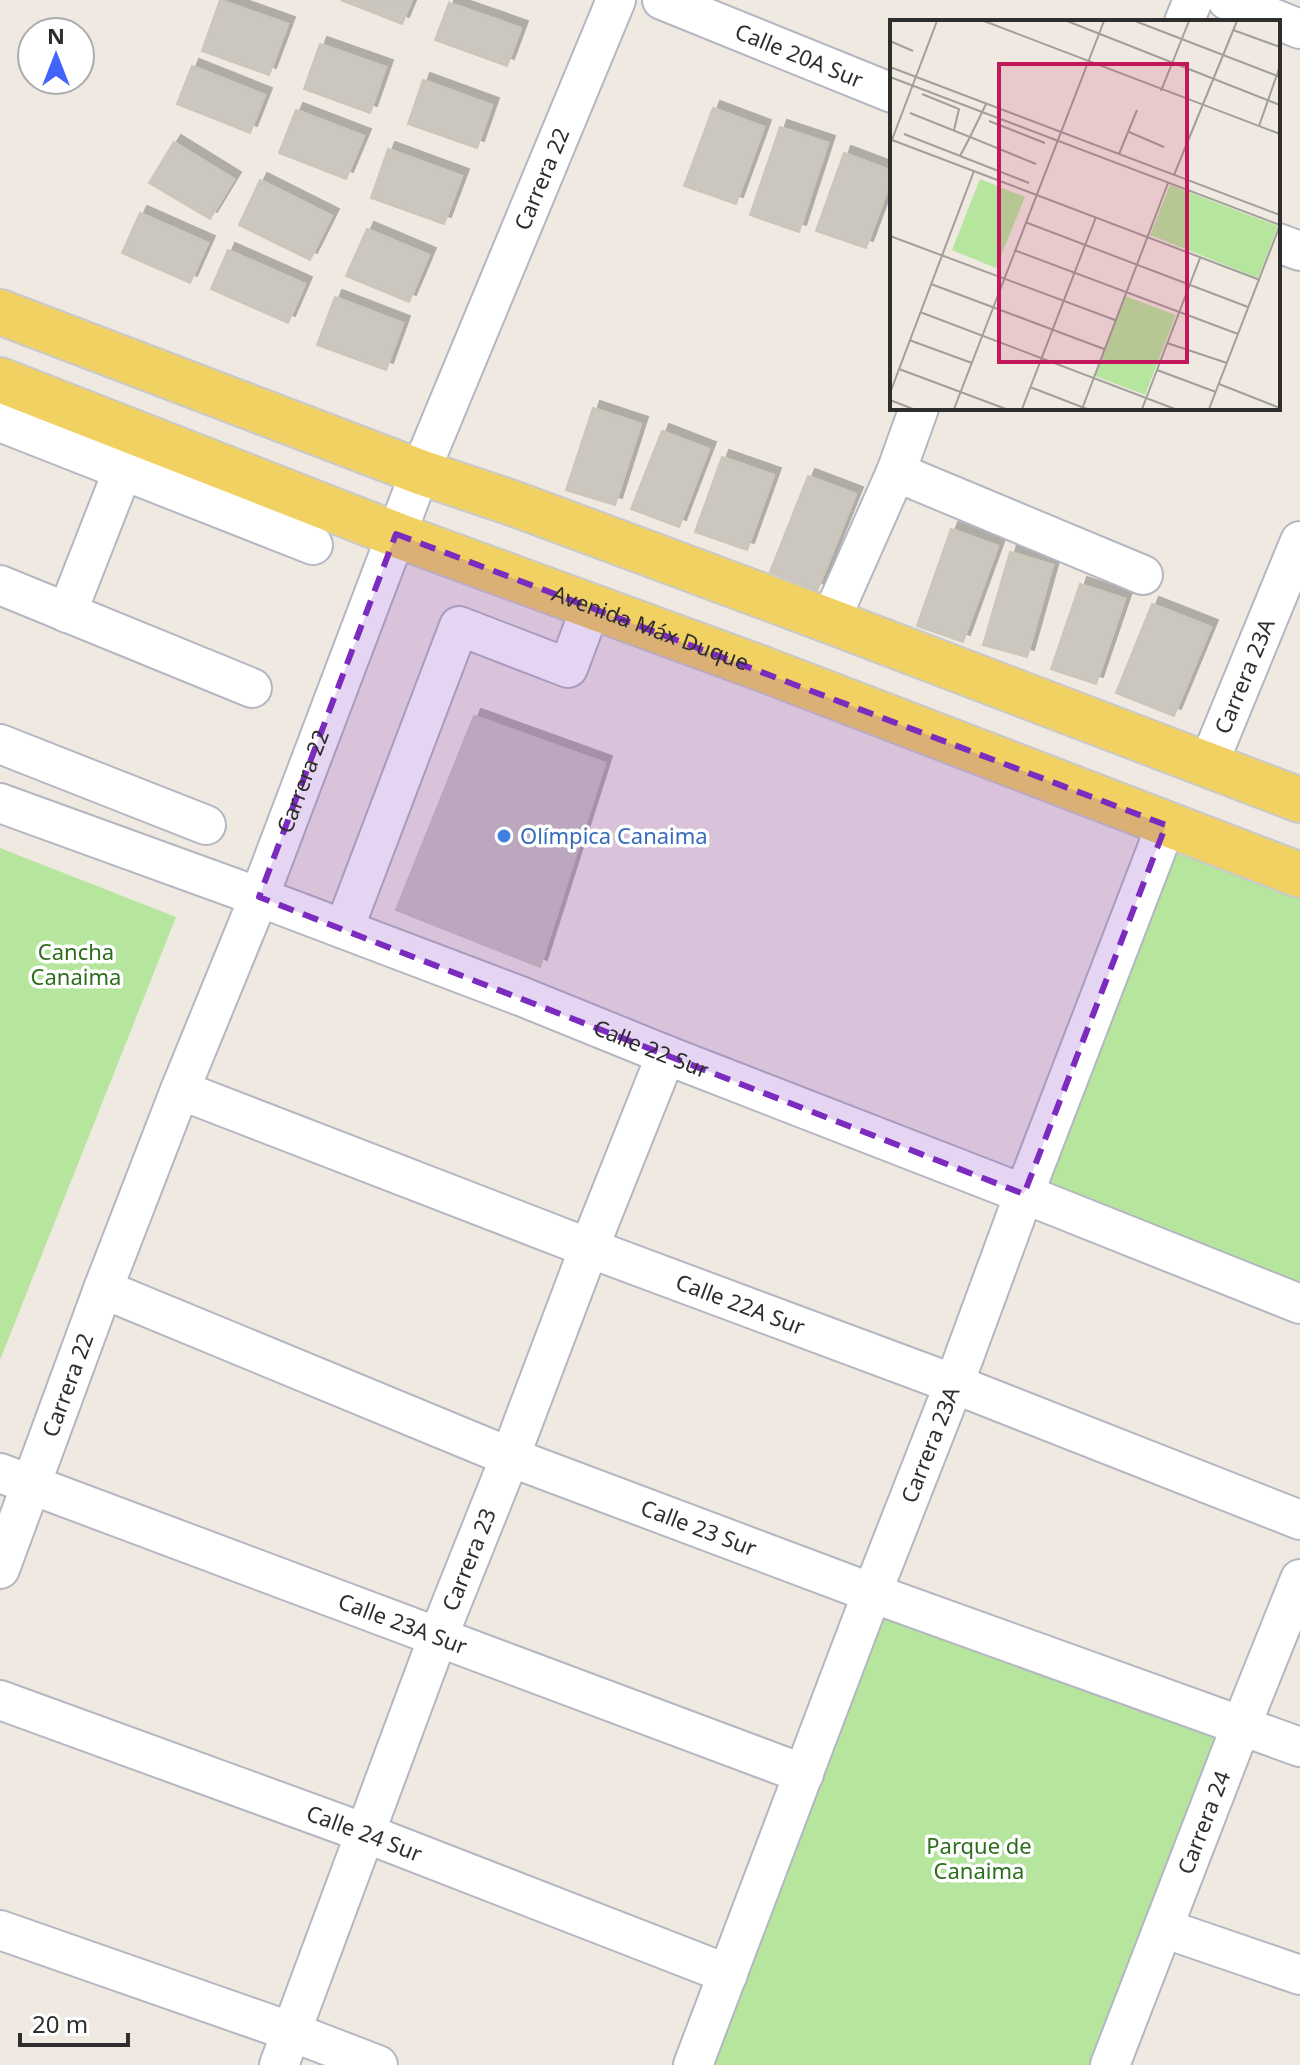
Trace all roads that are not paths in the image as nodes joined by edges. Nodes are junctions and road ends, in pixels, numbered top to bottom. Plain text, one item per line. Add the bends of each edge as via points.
1 (616, 0) edge
2 (662, 0) edge
3 (1193, 0) edge
4 (1227, 0) edge
5 (1185, 20) edge
6 (1277, 20) edge
7 (1280, 21) edge
8 (1300, 29) edge
9 (890, 92) edge
10 (1280, 244) edge
11 (1300, 251) edge
12 (0, 312) edge
13 (0, 380) edge
14 (918, 410) edge
15 (0, 422) edge
16 (123, 470) junction
17 (420, 472) junction
18 (896, 472) junction
19 (396, 534) junction
20 (1300, 541) edge
21 (313, 545) dead end
22 (1143, 575) dead end
23 (0, 585) edge
24 (591, 607) junction
25 (67, 613) junction
26 (830, 621) junction
27 (252, 688) dead end
28 (0, 744) edge
29 (1208, 765) junction
30 (1300, 800) edge
31 (0, 803) edge
32 (206, 825) dead end
33 (1166, 825) junction
34 (1300, 875) edge
35 (259, 897) junction
36 (344, 929) junction
37 (666, 1055) junction
38 (180, 1090) junction
39 (1024, 1194) junction
40 (589, 1248) junction
41 (103, 1289) junction
42 (1300, 1304) edge
43 (954, 1384) junction
44 (510, 1457) junction
45 (15, 1479) edge
46 (1300, 1520) edge
47 (0, 1569) edge
48 (1300, 1579) edge
49 (872, 1593) junction
50 (438, 1637) junction
51 (0, 1700) edge
52 (1241, 1726) junction
53 (1300, 1747) edge
54 (804, 1774) junction
55 (365, 1833) junction
56 (1163, 1928) junction
57 (0, 1930) edge
58 (728, 1974) junction
59 (1300, 1975) edge
60 (285, 2048) edge
61 (378, 2065) edge
62 (693, 2065) edge
63 (1110, 2065) edge

1 - 17 street, Carrera 22
2 - 9 street, Calle 20A Sur
3 - 5 street
4 - 6 street
7 - 8 street
10 - 11 street
12 - 17 main road
13 - 19 main road, Avenida Máx Duque
14 - 18 street
15 - 16 street
16 - 21 street
16 - 25 street
17 - 19 street, Carrera 22
17 - 26 main road
18 - 22 street
18 - 26 street
19 - 24 main road, Avenida Máx Duque
19 - 35 street, Carrera 22
20 - 29 street, Carrera 23A
23 - 25 street
24 - 33 main road, Avenida Máx Duque
24 - 36 street via 568,668 459,626
25 - 27 street
26 - 29 main road
28 - 32 street
29 - 30 main road
31 - 35 street, Calle 22 Sur
33 - 34 main road, Avenida Máx Duque
33 - 39 street, Carrera 23A
35 - 36 street, Calle 22 Sur
35 - 38 street, Carrera 22
36 - 37 street, Calle 22 Sur
37 - 39 street, Calle 22 Sur
37 - 40 street, Carrera 23
38 - 40 street, Calle 22A Sur
38 - 41 street, Carrera 22
39 - 42 street, Calle 22 Sur
39 - 43 street, Carrera 23A
40 - 43 street, Calle 22A Sur
40 - 44 street, Carrera 23
41 - 44 street, Calle 23 Sur
41 - 45 street, Carrera 22
43 - 46 street, Calle 22A Sur
43 - 49 street, Carrera 23A
44 - 49 street, Calle 23 Sur
44 - 50 street, Carrera 23
45 - 47 street, Carrera 22
45 - 50 street, Calle 23A Sur
48 - 52 street, Carrera 24
49 - 52 street, Calle 23 Sur
49 - 54 street, Carrera 23A
50 - 54 street, Calle 23A Sur
50 - 55 street, Carrera 23
51 - 55 street, Calle 24 Sur
52 - 53 street, Calle 23 Sur
52 - 56 street, Carrera 24
54 - 58 street, Carrera 23A
55 - 58 street, Calle 24 Sur
55 - 60 street, Carrera 23
56 - 59 street
56 - 63 street, Carrera 24
57 - 60 street
58 - 62 street, Carrera 23A
60 - 61 street

